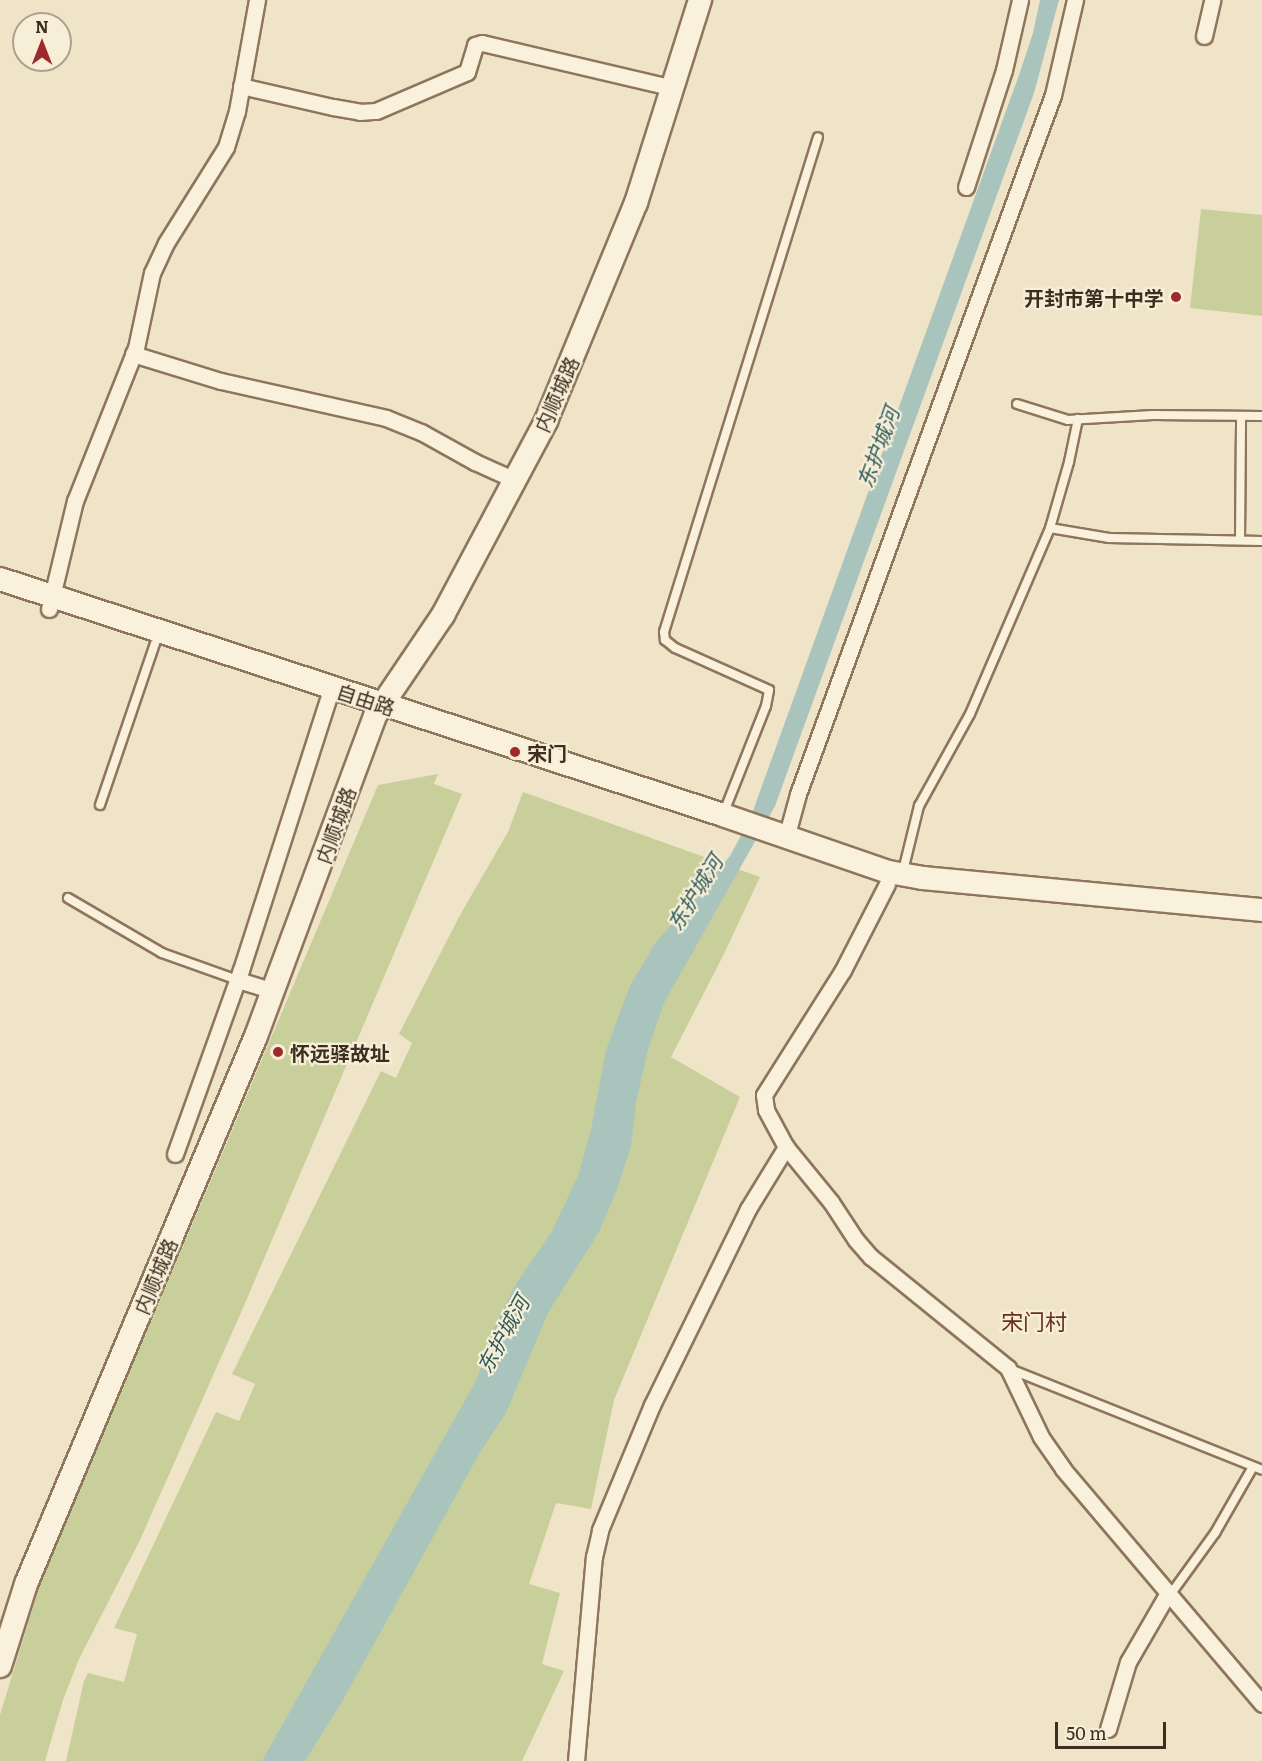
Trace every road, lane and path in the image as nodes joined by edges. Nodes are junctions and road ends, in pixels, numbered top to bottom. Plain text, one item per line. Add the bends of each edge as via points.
1 (257, 0) edge
2 (700, 0) edge
3 (1020, 0) edge
4 (1075, 0) edge
5 (1212, 0) edge
6 (1204, 36) dead end
7 (241, 86) junction
8 (674, 88) junction
9 (818, 137) dead end
10 (966, 187) dead end
11 (133, 354) junction
12 (1017, 404) dead end
13 (1241, 416) junction
14 (1262, 416) edge
15 (1078, 419) junction
16 (515, 480) junction
17 (1050, 528) junction
18 (1240, 540) junction
19 (1262, 541) edge
20 (0, 579) edge
21 (0, 593) edge
22 (51, 602) junction
23 (155, 643) junction
24 (328, 699) junction
25 (379, 709) junction
26 (100, 805) dead end
27 (728, 821) junction
28 (777, 839) junction
29 (894, 879) junction
30 (68, 898) dead end
31 (1262, 910) edge
32 (1262, 926) edge
33 (238, 980) junction
34 (273, 991) junction
35 (786, 1147) junction
36 (175, 1154) dead end
37 (1008, 1368) junction
38 (1252, 1467) junction
39 (1262, 1470) edge
40 (1169, 1594) junction
41 (0, 1666) edge
42 (1262, 1704) edge
43 (1108, 1729) dead end
44 (576, 1761) edge

1 - 7 street
2 - 8 street, 内顺城路
3 - 10 street via 1004,70
4 - 28 street via 1053,95 798,794
5 - 6 street
7 - 8 street via 333,107 376,111 467,72 475,45 482,43
7 - 11 street via 226,147 166,243 152,273
8 - 16 street, 内顺城路 via 636,203 546,421
9 - 27 lane via 664,632 665,640 675,648 768,690
11 - 16 street via 221,381 386,418
11 - 22 street via 75,501
12 - 15 lane via 1059,419
13 - 14 lane
13 - 15 lane
13 - 18 lane
15 - 17 lane
16 - 25 street, 内顺城路 via 443,615
17 - 18 lane via 1109,538
17 - 29 lane via 970,714 920,806
18 - 19 lane
20 - 22 street, 自由路
21 - 22 street, 自由路
22 - 23 street, 自由路
22 - 25 street, 自由路
23 - 24 street, 自由路
23 - 26 lane
24 - 25 street, 自由路
24 - 33 street
25 - 27 street, 自由路
25 - 34 street, 内顺城路
27 - 28 street, 自由路
28 - 29 street, 自由路
29 - 31 street
29 - 32 street via 962,897
29 - 35 street via 843,970 764,1095 766,1110
30 - 33 lane via 162,953
33 - 34 street
33 - 36 street
34 - 41 street, 内顺城路 via 26,1584
35 - 37 street via 871,1257
35 - 44 street via 748,1209 652,1405 600,1530 594,1557
37 - 38 lane
37 - 40 street via 1041,1437 1063,1469
38 - 39 lane
38 - 40 lane via 1215,1533
40 - 42 street
40 - 43 street via 1128,1662

